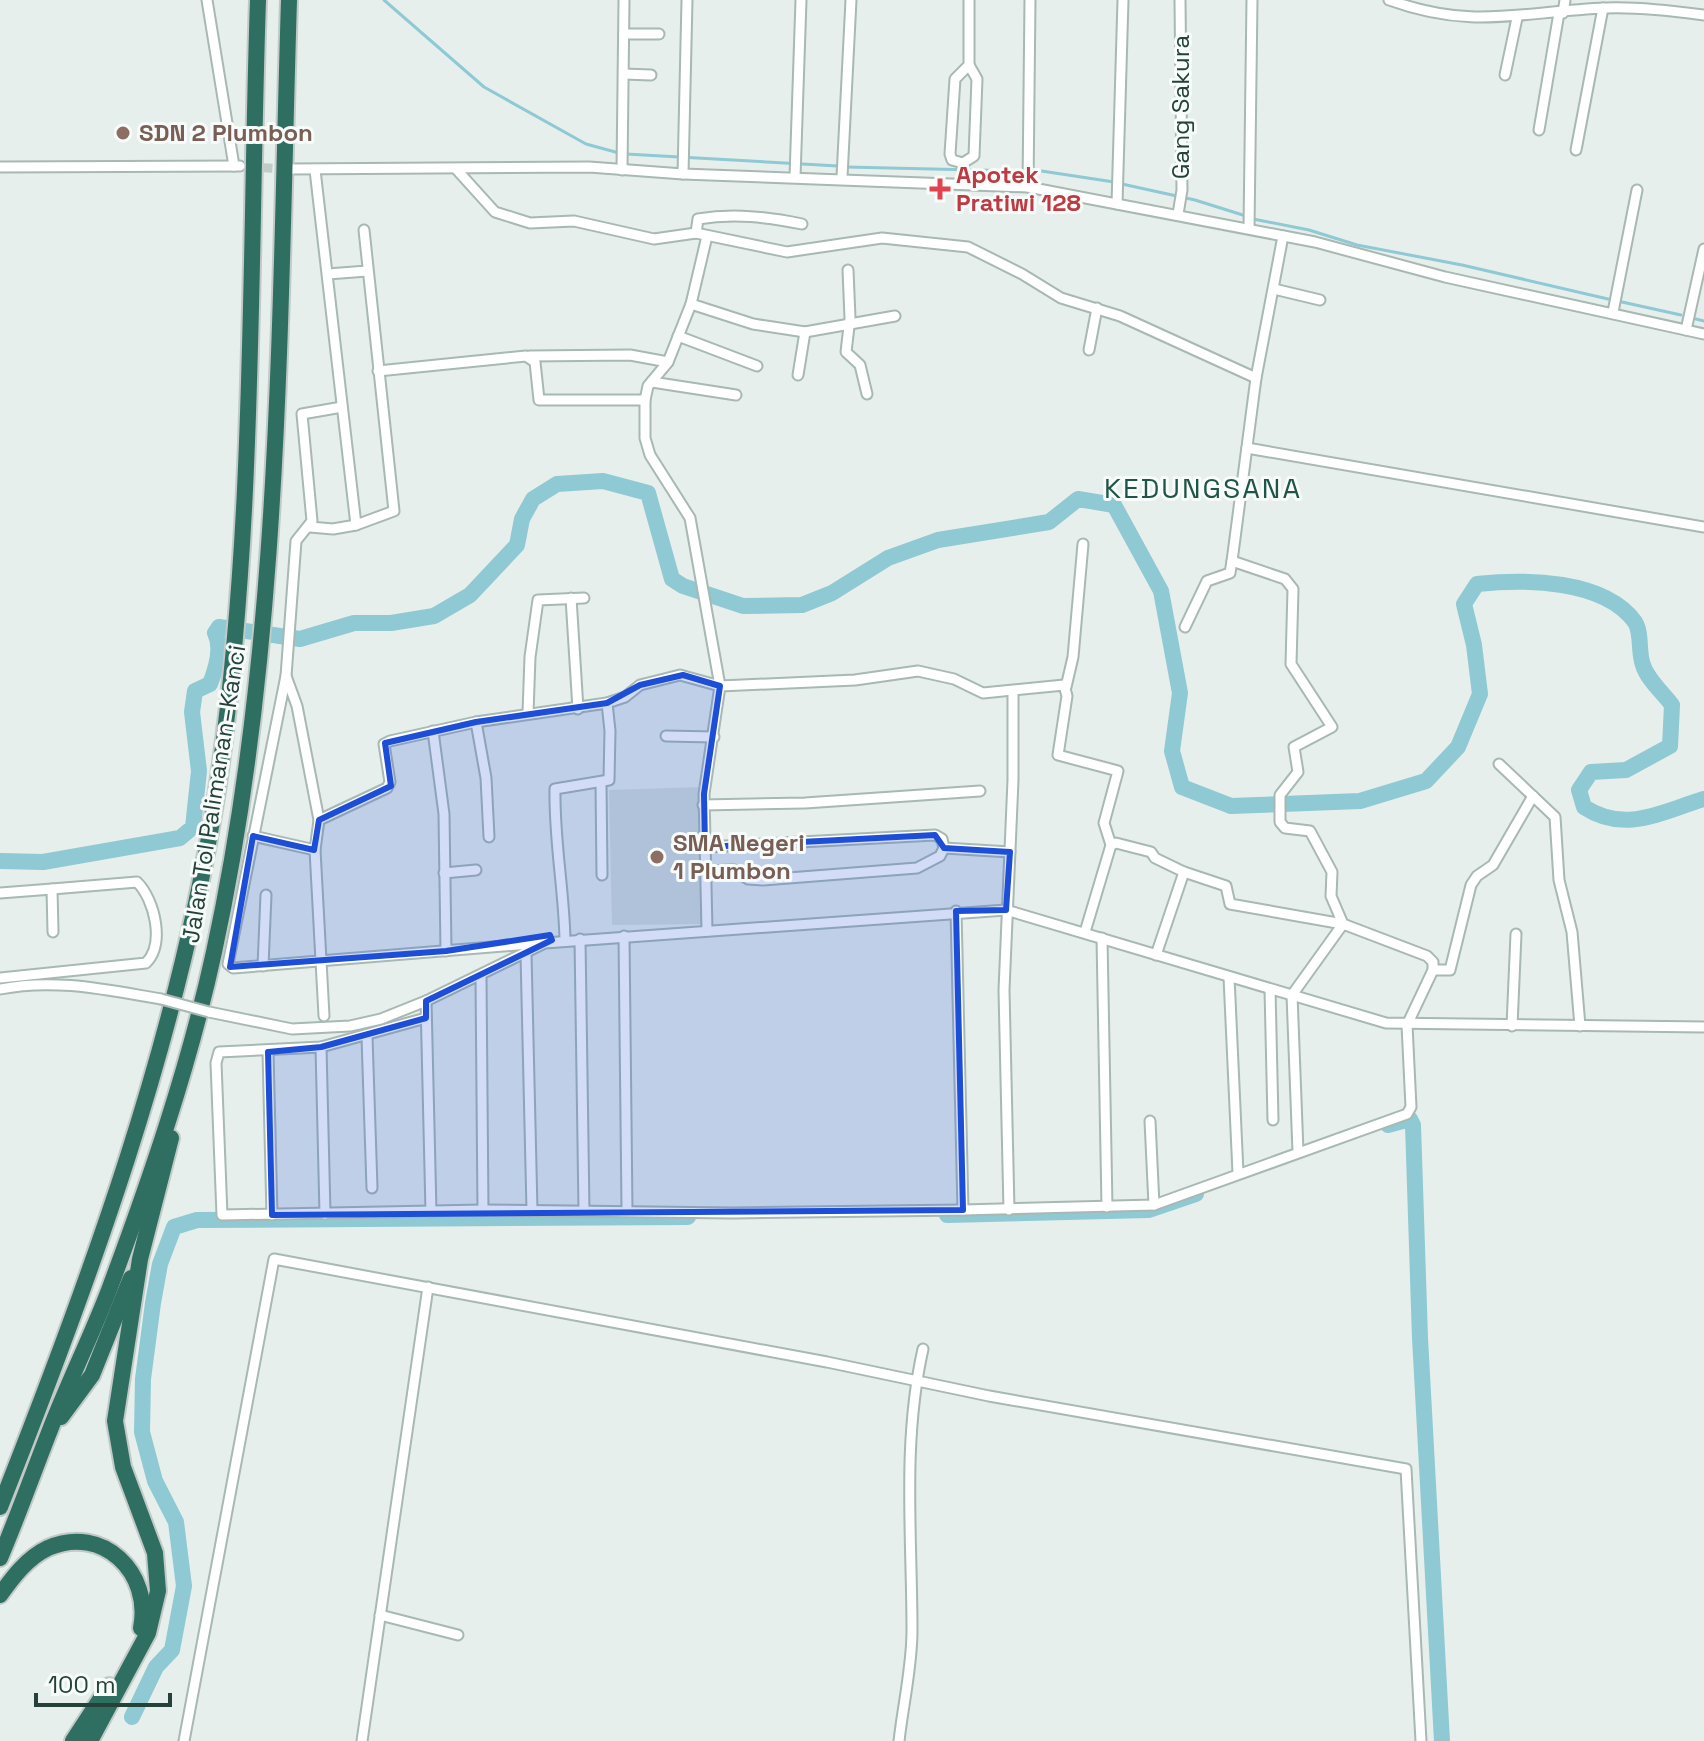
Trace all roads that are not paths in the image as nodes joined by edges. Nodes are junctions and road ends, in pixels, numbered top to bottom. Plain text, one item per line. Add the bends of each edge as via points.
1 (207, 0) edge
2 (258, 0) edge
3 (289, 0) edge
4 (624, 0) edge
5 (687, 0) edge
6 (801, 0) edge
7 (851, 0) edge
8 (969, 0) edge
9 (1030, 0) edge
10 (1123, 0) edge
11 (1180, 0) edge
12 (1252, 0) edge
13 (1389, 0) edge
14 (1565, 0) edge
15 (1603, 8) junction
16 (1561, 13) junction
17 (1704, 15) edge
18 (1517, 18) junction
19 (624, 34) junction
20 (659, 34) dead end
21 (969, 65) junction
22 (624, 74) junction
23 (651, 75) dead end
24 (1505, 75) dead end
25 (1539, 130) dead end
26 (1576, 150) dead end
27 (684, 165) junction
28 (622, 166) junction
29 (0, 167) edge
30 (796, 168) junction
31 (290, 169) tunnel mouth
32 (842, 169) junction
33 (315, 170) junction
34 (457, 170) junction
35 (963, 172) junction
36 (1028, 187) junction
37 (1637, 190) dead end
38 (1117, 204) junction
39 (1179, 210) junction
40 (1250, 223) junction
41 (802, 224) dead end
42 (364, 230) dead end
43 (696, 233) junction
44 (707, 236) junction
45 (1283, 236) junction
46 (1704, 249) edge
47 (848, 270) dead end
48 (367, 271) junction
49 (328, 274) junction
50 (1274, 289) junction
51 (1320, 300) dead end
52 (691, 304) junction
53 (1097, 308) junction
54 (1613, 312) junction
55 (895, 316) dead end
56 (850, 325) junction
57 (1686, 330) junction
58 (805, 332) junction
59 (1704, 334) edge
60 (678, 336) junction
61 (1089, 350) dead end
62 (530, 356) junction
63 (668, 362) junction
64 (757, 366) dead end
65 (378, 371) junction
66 (798, 375) dead end
67 (1256, 378) junction
68 (652, 382) junction
69 (867, 394) dead end
70 (736, 395) dead end
71 (645, 400) junction
72 (342, 407) junction
73 (246, 426) junction
74 (275, 427) junction
75 (1247, 448) junction
76 (356, 525) junction
77 (310, 527) junction
78 (1704, 527) edge
79 (1083, 544) dead end
80 (1232, 561) junction
81 (571, 598) junction
82 (584, 598) dead end
83 (1185, 627) dead end
84 (286, 676) junction
85 (720, 686) junction
86 (1066, 687) junction
87 (1013, 691) junction
88 (607, 703) junction
89 (578, 709) junction
90 (528, 713) junction
91 (476, 722) junction
92 (433, 731) junction
93 (666, 736) dead end
94 (714, 737) junction
95 (1499, 764) dead end
96 (601, 783) junction
97 (980, 791) dead end
98 (1533, 796) junction
99 (703, 805) junction
100 (319, 820) junction
101 (253, 836) junction
102 (489, 837) dead end
103 (1111, 845) junction
104 (705, 847) junction
105 (944, 848) junction
106 (315, 850) junction
107 (1010, 852) junction
108 (476, 870) dead end
109 (706, 871) junction
110 (1184, 872) junction
111 (444, 873) junction
112 (602, 875) dead end
113 (52, 889) junction
114 (0, 893) edge
115 (266, 895) dead end
116 (1006, 910) junction
117 (956, 911) junction
118 (1343, 924) junction
119 (707, 931) junction
120 (53, 932) dead end
121 (1085, 932) junction
122 (1516, 934) dead end
123 (624, 936) junction
124 (1102, 938) junction
125 (580, 939) junction
126 (565, 940) junction
127 (545, 943) junction
128 (446, 951) junction
129 (526, 954) junction
130 (1156, 955) junction
131 (321, 961) junction
132 (263, 966) junction
133 (1433, 970) junction
134 (481, 977) junction
135 (1229, 977) junction
136 (0, 978) edge
137 (0, 989) edge
138 (1270, 989) junction
139 (1292, 995) junction
140 (426, 1001) junction
141 (324, 1016) dead end
142 (426, 1018) junction
143 (1407, 1025) junction
144 (1512, 1026) junction
145 (1580, 1026) junction
146 (1704, 1027) edge
147 (367, 1037) junction
148 (192, 1043) junction
149 (321, 1047) junction
150 (268, 1052) junction
151 (1273, 1120) dead end
152 (1150, 1121) dead end
153 (1298, 1152) junction
154 (1238, 1173) junction
155 (372, 1188) dead end
156 (1154, 1205) junction
157 (1107, 1207) junction
158 (483, 1210) junction
159 (532, 1210) junction
160 (627, 1210) junction
161 (963, 1210) junction
162 (1009, 1210) junction
163 (584, 1211) junction
164 (431, 1212) junction
165 (325, 1214) junction
166 (272, 1215) junction
167 (140, 1259) junction
168 (428, 1287) junction
169 (923, 1349) dead end
170 (917, 1381) junction
171 (50, 1429) junction
172 (0, 1507) edge
173 (0, 1558) edge
174 (0, 1595) edge
175 (380, 1615) junction
176 (458, 1635) dead end
177 (73, 1741) edge
178 (90, 1741) edge
179 (184, 1741) edge
180 (362, 1741) edge
181 (899, 1741) edge
182 (1421, 1741) edge

1 - 29 street via 237,166
2 - 73 highway, Jalan Tol Palimanan–Kanci
3 - 74 highway, Jalan Tol Palimanan–Kanci
4 - 19 street
5 - 27 street
6 - 30 street
7 - 32 street
8 - 21 street
9 - 36 street
10 - 38 street
11 - 39 street, Gang Sakura
12 - 40 street
13 - 18 street via 1456,17
14 - 16 street
15 - 16 street
15 - 17 street
15 - 26 street
16 - 18 street
16 - 25 street
18 - 24 street
19 - 20 street
19 - 22 street
21 - 35 street via 977,79 974,156
21 - 35 street via 956,77 953,93 950,154
22 - 23 street
22 - 28 street
27 - 28 street
27 - 30 street
28 - 34 street
30 - 32 street
31 - 33 street
32 - 35 street
33 - 34 street
33 - 49 street
34 - 43 street via 492,209 518,221 574,221 654,239
35 - 36 street
36 - 38 street
37 - 54 street
38 - 39 street
39 - 40 street
40 - 45 street
41 - 43 street via 726,215 698,219
42 - 48 street
43 - 44 street
44 - 52 street
44 - 53 street via 787,252 882,238 954,244 997,261 1061,298
45 - 50 street
45 - 54 street
46 - 57 street
47 - 56 street
48 - 49 street
48 - 65 street
49 - 72 street
50 - 51 street
50 - 67 street
52 - 58 street via 753,324
52 - 60 street
53 - 61 street
53 - 67 street
54 - 57 street
55 - 56 street
56 - 58 street
56 - 69 street via 846,353 859,363
57 - 59 street
58 - 66 street
60 - 63 street
60 - 64 street
62 - 63 street via 630,355
62 - 65 street
62 - 71 street via 539,400
63 - 68 street
65 - 76 street via 394,513
67 - 75 street
68 - 70 street
68 - 71 street
71 - 85 street via 646,445 687,509
72 - 76 street
72 - 77 street via 302,414
73 - 74 highway
73 - 172 highway, Jalan Tol Palimanan–Kanci via 237,603 216,795 180,972 86,1286
74 - 148 highway, Jalan Tol Palimanan–Kanci via 261,664 239,820
75 - 78 street
75 - 80 street
76 - 77 street
77 - 84 street via 296,541
79 - 86 street
80 - 83 street via 1230,573 1207,581
80 - 118 street via 1280,577 1295,596 1291,664 1332,725 1294,747 1298,772 1279,798 1280,820 1283,827 1306,829 1316,837 1332,872 1331,896
81 - 82 street
81 - 89 street
81 - 90 street via 538,600
84 - 100 street via 297,706
84 - 101 street
85 - 87 street via 855,680 918,671 983,693
85 - 88 street via 680,675 642,684
85 - 94 street
86 - 87 street
86 - 103 street via 1058,755 1118,771 1104,823
87 - 107 street
88 - 89 street
88 - 96 street via 609,779
89 - 90 street
90 - 91 street
91 - 92 street
91 - 102 street
92 - 100 street via 385,743 387,788
92 - 111 street via 443,802
93 - 94 street
94 - 99 street
95 - 98 street
96 - 112 street
96 - 126 street via 555,789
97 - 99 street
98 - 133 street via 1493,865 1471,885 1450,970
98 - 145 street via 1556,820 1560,889 1572,932
99 - 104 street
100 - 106 street
101 - 106 street
101 - 132 street via 227,960 233,968
103 - 110 street via 1151,852
103 - 121 street
104 - 105 street via 937,835
104 - 109 street
105 - 107 street
105 - 109 street via 938,857 907,869 763,880 734,870
106 - 131 street
107 - 116 street
108 - 111 street
109 - 119 street
110 - 118 street via 1226,886 1230,904
110 - 130 street
111 - 128 street
113 - 114 street
113 - 120 street
113 - 136 street via 137,882 154,914 151,958 146,963
115 - 132 street
116 - 117 street
116 - 121 street
116 - 162 street
117 - 119 street
117 - 161 street
118 - 133 street via 1427,956
118 - 139 street
119 - 123 street
121 - 124 street
122 - 144 street
123 - 125 street
123 - 160 street
124 - 130 street
124 - 157 street
125 - 126 street
125 - 163 street
126 - 127 street
127 - 128 street
127 - 129 street
128 - 131 street
129 - 134 street
129 - 159 street
130 - 135 street
131 - 132 street
131 - 141 street
133 - 143 street
134 - 140 street
134 - 158 street
135 - 138 street
135 - 154 street
137 - 140 street, bridge via 80,986 161,999 268,1026 316,1029 381,1019
138 - 139 street
138 - 151 street
139 - 143 street
139 - 153 street
140 - 142 street
142 - 147 street
142 - 164 street
143 - 144 street
143 - 153 street via 1409,1113
144 - 145 street
145 - 146 street
147 - 149 street
147 - 155 street
148 - 167 highway
148 - 171 highway, Jalan Tol Palimanan–Kanci via 108,1292
149 - 150 street
149 - 165 street
150 - 166 street
150 - 166 street via 223,1051 216,1063 221,1211 225,1217
152 - 156 street
153 - 154 street
154 - 156 street
156 - 157 street
157 - 162 street
158 - 159 street
158 - 164 street
159 - 163 street
160 - 161 street
160 - 163 street
161 - 162 street
164 - 165 street
165 - 166 street
167 - 171 highway via 92,1375
167 - 178 highway via 115,1421 123,1467 155,1553 158,1591 148,1633
168 - 170 street
168 - 175 street
168 - 179 street via 274,1259
169 - 170 street
170 - 181 street via 910,1418 912,1632
170 - 182 street via 1406,1469
171 - 173 highway, Jalan Tol Palimanan–Kanci
174 - 177 highway via 36,1555 72,1542 107,1549 137,1576 145,1607 142,1626
175 - 176 street
175 - 180 street

